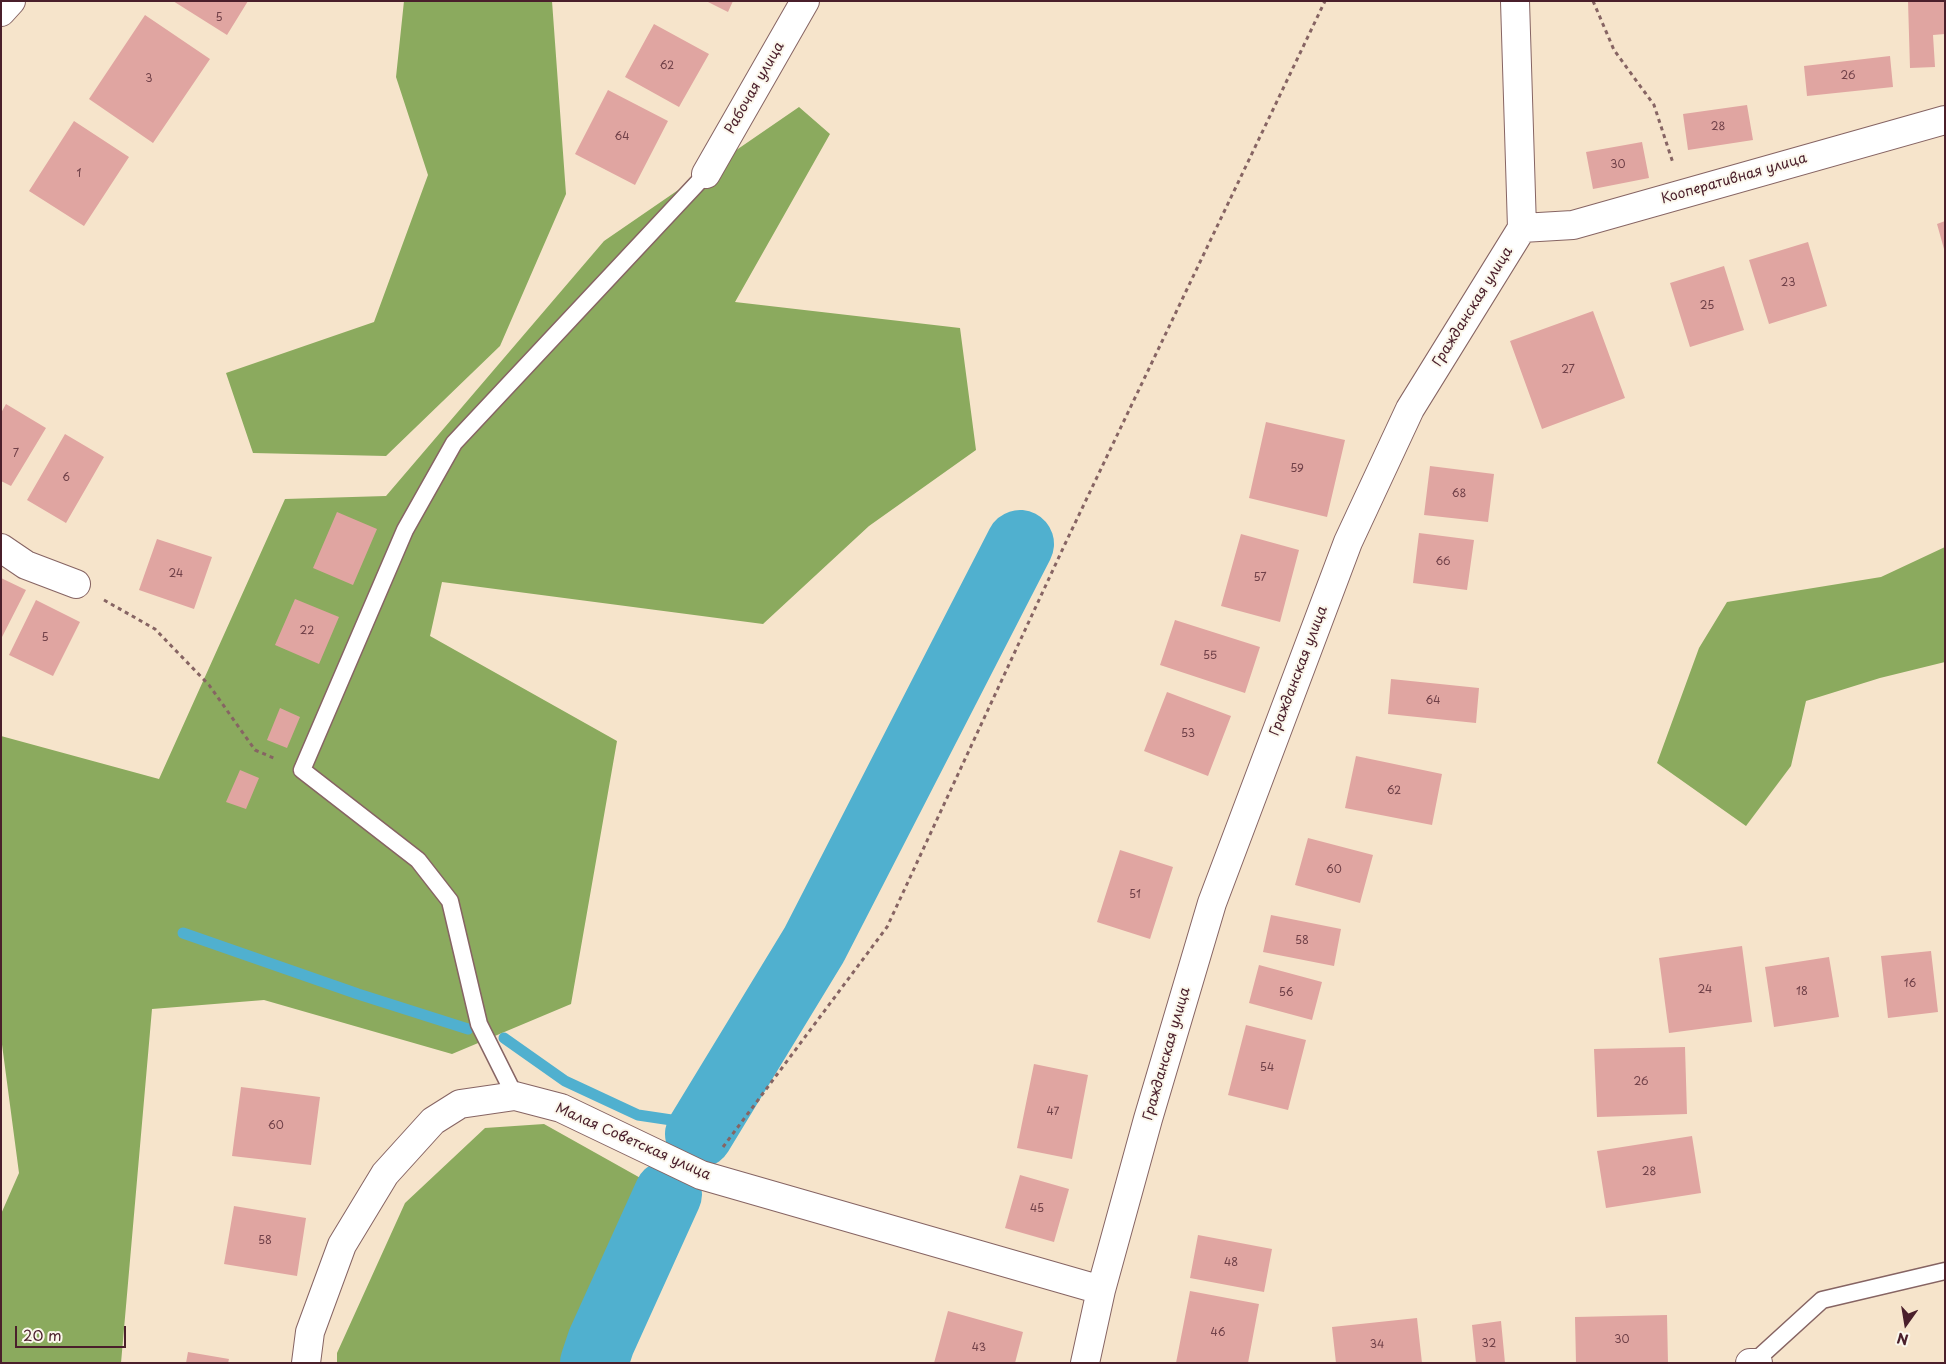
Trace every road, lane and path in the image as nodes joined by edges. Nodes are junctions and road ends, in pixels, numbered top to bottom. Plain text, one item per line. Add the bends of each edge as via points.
1 (11, 1) edge
2 (805, 1) edge
3 (1325, 1) edge
4 (1515, 1) edge
5 (1593, 1) edge
6 (1, 12) edge
7 (1945, 120) edge
8 (706, 174) joint
9 (1684, 194) junction
10 (1522, 228) junction
11 (1, 548) edge
12 (76, 584) joint
13 (302, 770) junction
14 (515, 1096) junction
15 (701, 1175) junction
16 (1945, 1271) edge
17 (1101, 1290) junction
18 (1754, 1362) edge
19 (306, 1363) edge
20 (1085, 1363) edge

1 - 6 street
2 - 8 street, Рабочая улица
3 - 15 path via 887,928
4 - 10 street
5 - 9 path via 1614,50 1654,105
7 - 9 street, Кооперативная улица
8 - 13 lane via 454,443 404,530
9 - 10 street, Кооперативная улица via 1573,225
10 - 17 street, Гражданская улица via 1410,409 1348,542 1212,903
11 - 12 street via 26,565
12 - 13 path via 156,629 209,685 255,750
13 - 14 lane via 418,860 450,901 479,1024
14 - 15 street, Малая Советская улица via 561,1108
14 - 19 street, Малая Советская улица via 460,1104 433,1121 385,1174 342,1245 310,1332
15 - 17 street, Малая Советская улица
16 - 18 lane via 1822,1300
17 - 20 street, Гражданская улица

